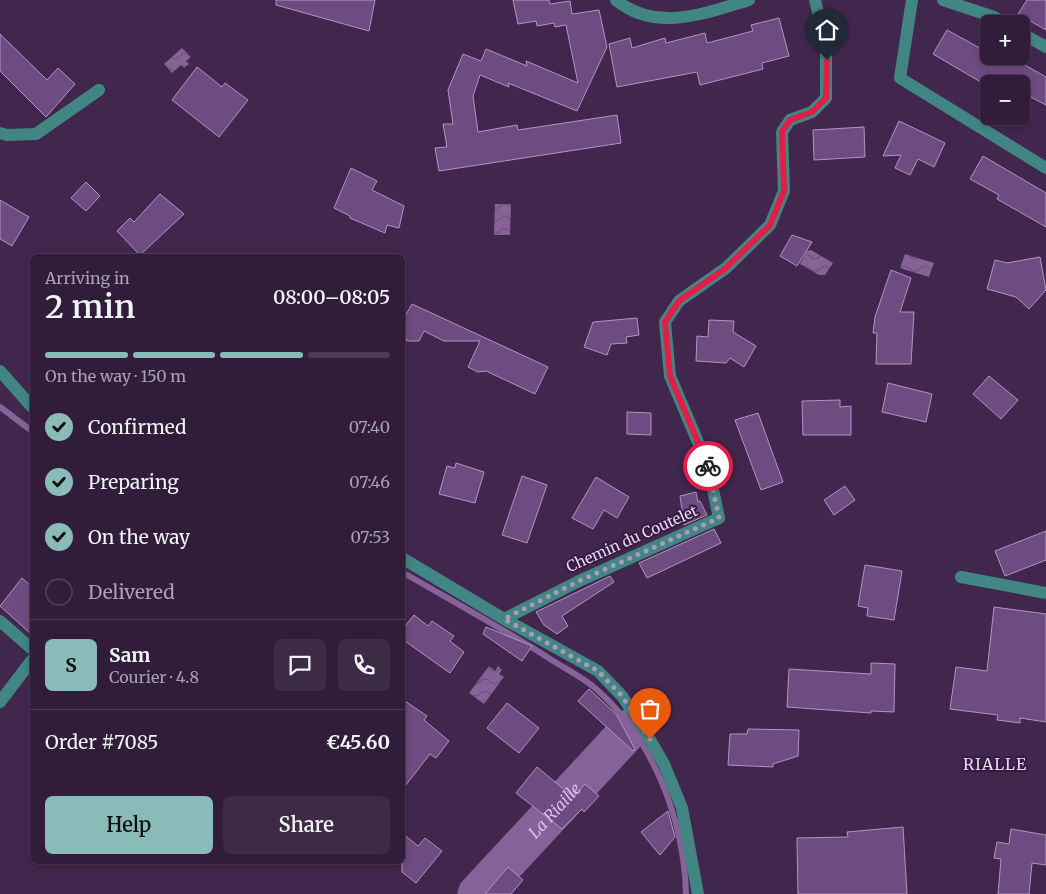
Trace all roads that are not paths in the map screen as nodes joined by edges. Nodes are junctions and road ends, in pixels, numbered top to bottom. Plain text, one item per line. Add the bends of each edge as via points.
1 (616, 0) edge
2 (749, 0) edge
3 (815, 0) edge
4 (912, 0) edge
5 (943, 0) edge
6 (988, 15) edge
7 (1030, 37) edge
8 (1046, 47) edge
9 (99, 90) dead end
10 (0, 133) edge
11 (1046, 168) edge
12 (0, 371) edge
13 (30, 405) edge
14 (405, 560) edge
15 (961, 577) dead end
16 (1046, 593) edge
17 (504, 619) junction
18 (0, 621) edge
19 (30, 647) edge
20 (30, 663) edge
21 (0, 702) edge
22 (698, 894) edge

1 - 2 street via 640,14 662,18 689,18
3 - 17 street, Chemin du Coutelet via 826,44 826,98 812,112 790,120 782,132 784,191 776,213 770,225 726,268 679,301 665,322 670,376 708,466 719,518 579,581
4 - 11 street via 900,78
5 - 6 street
7 - 8 street
9 - 10 street via 36,134
12 - 13 street
14 - 17 street
15 - 16 street
17 - 22 street via 598,671 627,704 664,764 682,808
18 - 19 street
20 - 21 street

